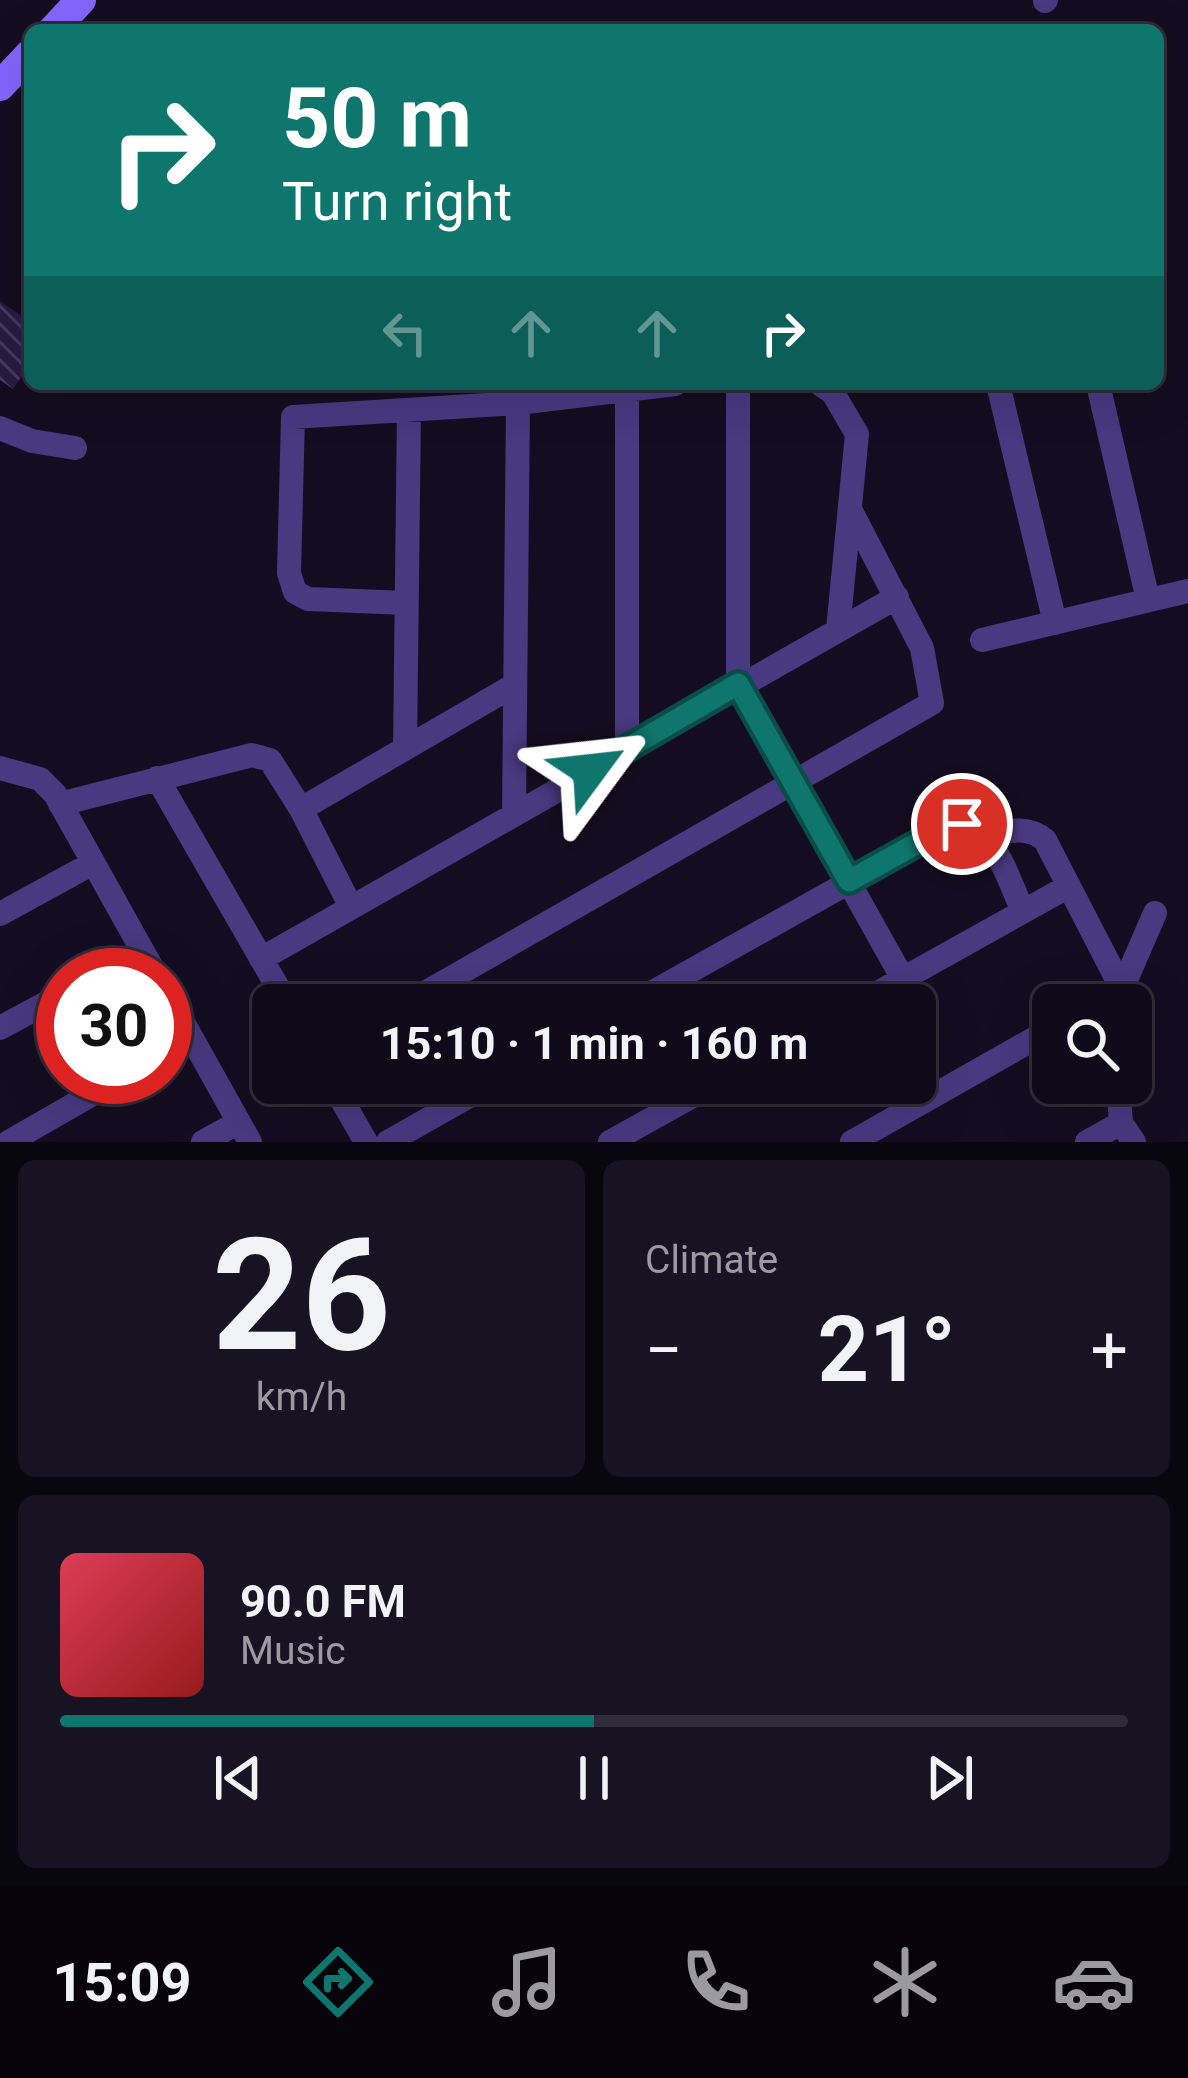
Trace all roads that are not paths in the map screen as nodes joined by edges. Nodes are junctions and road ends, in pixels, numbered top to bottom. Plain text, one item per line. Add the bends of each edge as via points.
1 (81, 0) edge
2 (59, 24) edge
3 (24, 60) edge
4 (0, 86) edge
5 (627, 390) joint
6 (738, 390) edge
7 (828, 390) edge
8 (999, 390) edge
9 (1099, 390) edge
10 (518, 403) junction
11 (410, 410) junction
12 (0, 428) edge
13 (75, 448) dead end
14 (851, 511) junction
15 (1188, 591) edge
16 (897, 598) junction
17 (1148, 600) junction
18 (406, 603) junction
19 (1055, 622) junction
20 (838, 630) junction
21 (982, 640) dead end
22 (738, 684) junction
23 (512, 686) junction
24 (405, 748) junction
25 (628, 748) junction
26 (0, 768) edge
27 (157, 778) junction
28 (794, 783) junction
29 (60, 804) junction
30 (301, 809) junction
31 (514, 813) junction
32 (986, 835) junction
33 (93, 863) junction
34 (849, 881) junction
35 (1069, 886) junction
36 (351, 907) junction
37 (1023, 911) junction
38 (1155, 913) dead end
39 (0, 914) edge
40 (141, 948) edge
41 (261, 958) junction
42 (903, 979) junction
43 (276, 984) edge
44 (441, 984) edge
45 (667, 984) edge
46 (894, 984) edge
47 (1115, 984) edge
48 (1126, 984) edge
49 (36, 1009) edge
50 (0, 1028) edge
51 (192, 1039) edge
52 (1032, 1040) edge
53 (75, 1104) edge
54 (344, 1104) edge
55 (455, 1104) edge
56 (678, 1104) edge
57 (245, 1132) edge
58 (1128, 1132) edge
59 (10, 1142) edge
60 (203, 1142) edge
61 (366, 1142) edge
62 (388, 1142) edge
63 (610, 1142) edge
64 (852, 1142) edge
65 (1087, 1142) edge

1 - 2 main road
3 - 4 main road
5 - 10 street
5 - 25 street
6 - 22 street
7 - 14 street via 857,434
8 - 19 street
9 - 17 street
10 - 11 street
10 - 23 street
11 - 18 street
11 - 18 street via 293,417 295,592
12 - 13 street
14 - 16 street
14 - 20 street
15 - 17 street
16 - 20 street
16 - 28 street via 922,648 932,703
17 - 19 street
18 - 24 street
19 - 21 street
20 - 22 street
22 - 25 street
22 - 28 street
23 - 24 street
23 - 31 street
24 - 30 street
25 - 31 street
26 - 29 street via 40,779
27 - 29 street
27 - 30 street via 252,755 270,760
27 - 41 street
28 - 34 street
28 - 44 street
29 - 33 street
30 - 36 street
31 - 36 street
32 - 34 street via 950,825
32 - 35 street via 1037,833
32 - 37 street
33 - 39 street
33 - 40 street
34 - 42 street
34 - 45 street
35 - 37 street
35 - 47 street
36 - 41 street
37 - 42 street
38 - 48 street
41 - 43 street
42 - 46 street
49 - 50 street
51 - 57 street
52 - 64 street
53 - 59 street
54 - 61 street
55 - 62 street
56 - 63 street
57 - 60 street
58 - 65 street

